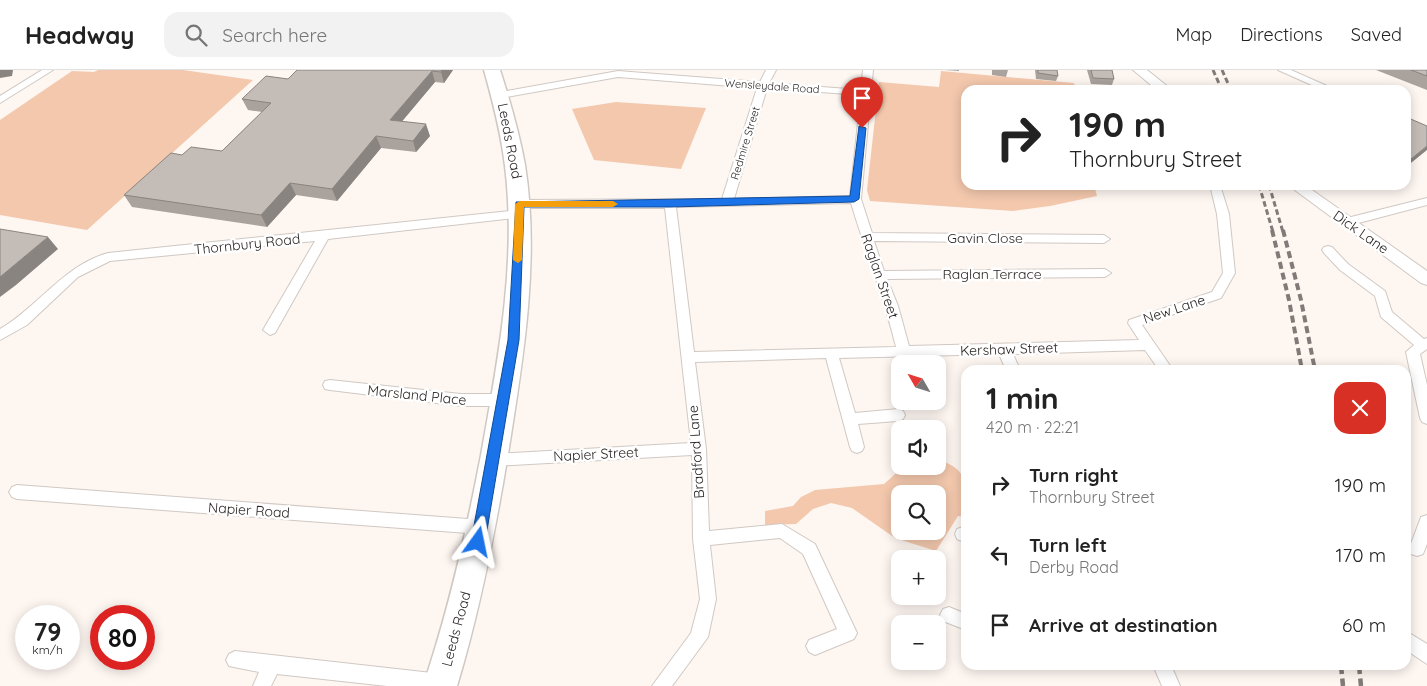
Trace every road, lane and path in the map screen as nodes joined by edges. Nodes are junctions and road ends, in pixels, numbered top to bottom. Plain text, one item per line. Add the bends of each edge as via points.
1 (48, 70) edge
2 (492, 70) edge
3 (770, 70) edge
4 (868, 70) edge
5 (1139, 70) edge
6 (1283, 70) edge
7 (763, 85) junction
8 (1158, 85) edge
9 (1319, 85) edge
10 (866, 93) junction
11 (501, 95) junction
12 (0, 100) edge
13 (1216, 190) edge
14 (1302, 190) edge
15 (854, 199) junction
16 (1427, 201) edge
17 (728, 202) junction
18 (670, 204) junction
19 (520, 209) junction
20 (1347, 222) junction
21 (324, 236) junction
22 (866, 237) junction
23 (1104, 239) dead end
24 (1328, 250) dead end
25 (1105, 273) dead end
26 (879, 275) junction
27 (1427, 279) edge
28 (270, 330) dead end
29 (0, 335) edge
30 (1425, 344) edge
31 (1150, 345) junction
32 (1004, 349) junction
33 (904, 353) junction
34 (831, 354) junction
35 (688, 357) junction
36 (1010, 365) edge
37 (1163, 365) edge
38 (330, 386) dead end
39 (504, 400) junction
40 (898, 415) dead end
41 (1427, 418) edge
42 (849, 419) junction
43 (857, 447) dead end
44 (699, 449) junction
45 (494, 460) junction
46 (17, 492) dead end
47 (1427, 522) edge
48 (482, 527) junction
49 (701, 538) junction
50 (1417, 549) dead end
51 (949, 615) dead end
52 (961, 620) edge
53 (1411, 643) edge
54 (815, 646) dead end
55 (1427, 655) edge
56 (235, 660) dead end
57 (272, 665) junction
58 (1164, 670) edge
59 (441, 684) edge
60 (262, 686) edge
61 (661, 686) edge
62 (1171, 686) edge

1 - 12 street
2 - 11 highway, Leeds Road
3 - 7 street, Redmire Street
4 - 10 street
5 - 8 street
6 - 9 street
7 - 10 street, Wensleydale Road
7 - 11 street, Wensleydale Road via 618,74
7 - 17 street, Redmire Street
10 - 15 street
11 - 19 highway, Leeds Road via 511,135
13 - 31 street, New Lane via 1223,214 1229,273 1216,295 1134,323
14 - 20 street, Dick Lane
15 - 17 street, Thornbury Road
15 - 22 street, Raglan Street
16 - 20 street
17 - 18 street, Thornbury Road
18 - 19 street, Thornbury Road
18 - 35 street, Bradford Lane
19 - 21 street, Thornbury Road
19 - 39 highway, Leeds Road via 514,340
20 - 27 street, Dick Lane
21 - 28 street
21 - 29 street, Thornbury Road via 108,257 74,274 22,322
22 - 23 street, Gavin Close
22 - 26 street, Raglan Street
24 - 30 street via 1344,267 1380,294 1386,314
25 - 26 street, Raglan Terrace
26 - 33 street, Raglan Street via 892,306
30 - 41 street via 1413,352
31 - 32 street, Kershaw Street
31 - 37 street, New Lane
32 - 33 street, Kershaw Street
32 - 36 street
33 - 34 street, Kershaw Street
34 - 35 street, Kershaw Street
34 - 42 street
35 - 44 street, Bradford Lane
38 - 39 street, Marsland Place via 461,400
39 - 45 highway, Leeds Road
40 - 42 street
42 - 43 street
44 - 45 street, Napier Street
44 - 49 street, Bradford Lane
45 - 48 highway, Leeds Road
46 - 48 street, Napier Road
47 - 50 street
48 - 59 highway, Leeds Road
49 - 54 street via 782,531 809,549 848,633
49 - 61 street, Bradford Lane via 708,599 699,637
51 - 52 street
53 - 55 street
56 - 57 street
57 - 59 street
57 - 60 street
58 - 62 street

